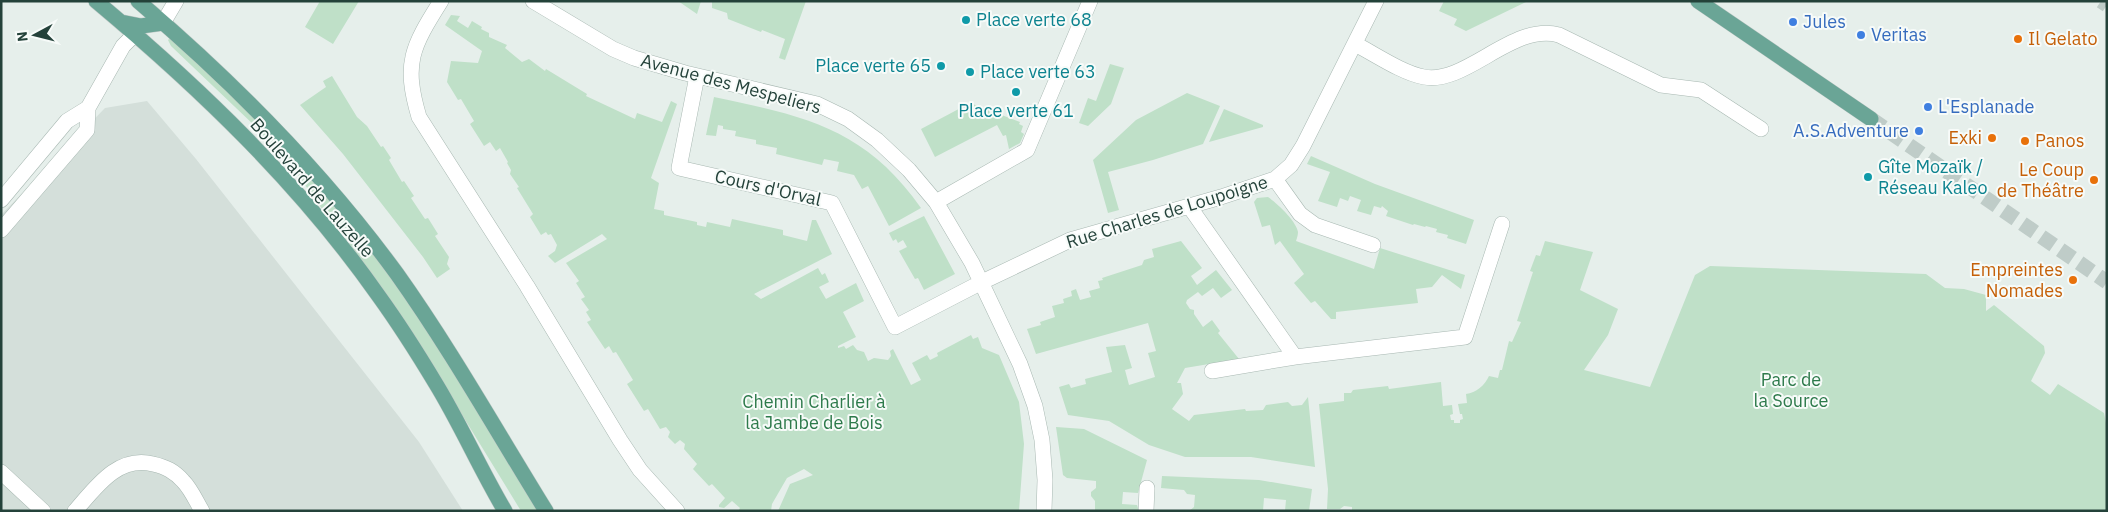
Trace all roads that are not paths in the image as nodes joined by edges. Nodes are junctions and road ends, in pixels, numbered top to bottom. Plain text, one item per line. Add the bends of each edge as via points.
1 (96, 1) edge
2 (138, 1) edge
3 (176, 1) edge
4 (441, 1) edge
5 (533, 1) edge
6 (1376, 1) edge
7 (1698, 1) edge
8 (1089, 3) edge
9 (120, 22) junction
10 (163, 23) junction
11 (136, 34) junction
12 (1355, 44) junction
13 (697, 76) junction
14 (88, 108) junction
15 (1871, 119) tunnel mouth
16 (1761, 128) dead end
17 (1275, 179) junction
18 (1, 200) edge
19 (936, 202) junction
20 (1189, 206) junction
21 (1502, 224) dead end
22 (1, 230) edge
23 (1373, 245) dead end
24 (982, 282) junction
25 (1295, 357) junction
26 (1212, 371) dead end
27 (1, 472) edge
28 (1147, 488) dead end
29 (43, 511) edge
30 (75, 511) edge
31 (202, 511) edge
32 (505, 511) edge
33 (546, 511) edge
34 (677, 511) edge
35 (1044, 511) edge
36 (1146, 511) edge

1 - 9 main road, Boulevard de Lauzelle
2 - 10 main road, Boulevard de Lauzelle
3 - 10 street
4 - 34 street via 414,47 410,66 411,92 419,117 620,440 640,470
5 - 13 street, Avenue des Mespeliers via 613,50
6 - 12 street, Rue Charles de Loupoigne
7 - 15 main road
8 - 19 street via 1027,150
9 - 10 main road via 142,26
9 - 11 main road, Boulevard de Lauzelle
10 - 33 main road, Boulevard de Lauzelle via 277,132 370,238 420,308
11 - 14 street via 123,46
11 - 32 main road, Boulevard de Lauzelle via 228,121 324,224 352,260 436,385
12 - 16 street via 1410,73 1439,78 1533,34 1549,32 1661,85 1701,90
12 - 17 street, Rue Charles de Loupoigne via 1303,146 1291,165
13 - 19 street, Avenue des Mespeliers via 817,104 848,118 909,170
13 - 24 street, Cours d'Orval via 679,168 832,203 894,327
14 - 18 street via 67,121
14 - 22 street via 87,130
17 - 20 street, Rue Charles de Loupoigne
17 - 23 street via 1300,214 1315,225
19 - 24 street, Avenue des Mespeliers
20 - 24 street, Rue Charles de Loupoigne via 1070,240
20 - 25 street
21 - 25 street via 1465,337
24 - 35 street, Avenue des Mespeliers via 1020,364 1035,406 1046,480
25 - 26 street
27 - 29 street
28 - 36 street
30 - 31 street via 102,480 124,464 145,462 168,467 184,482

